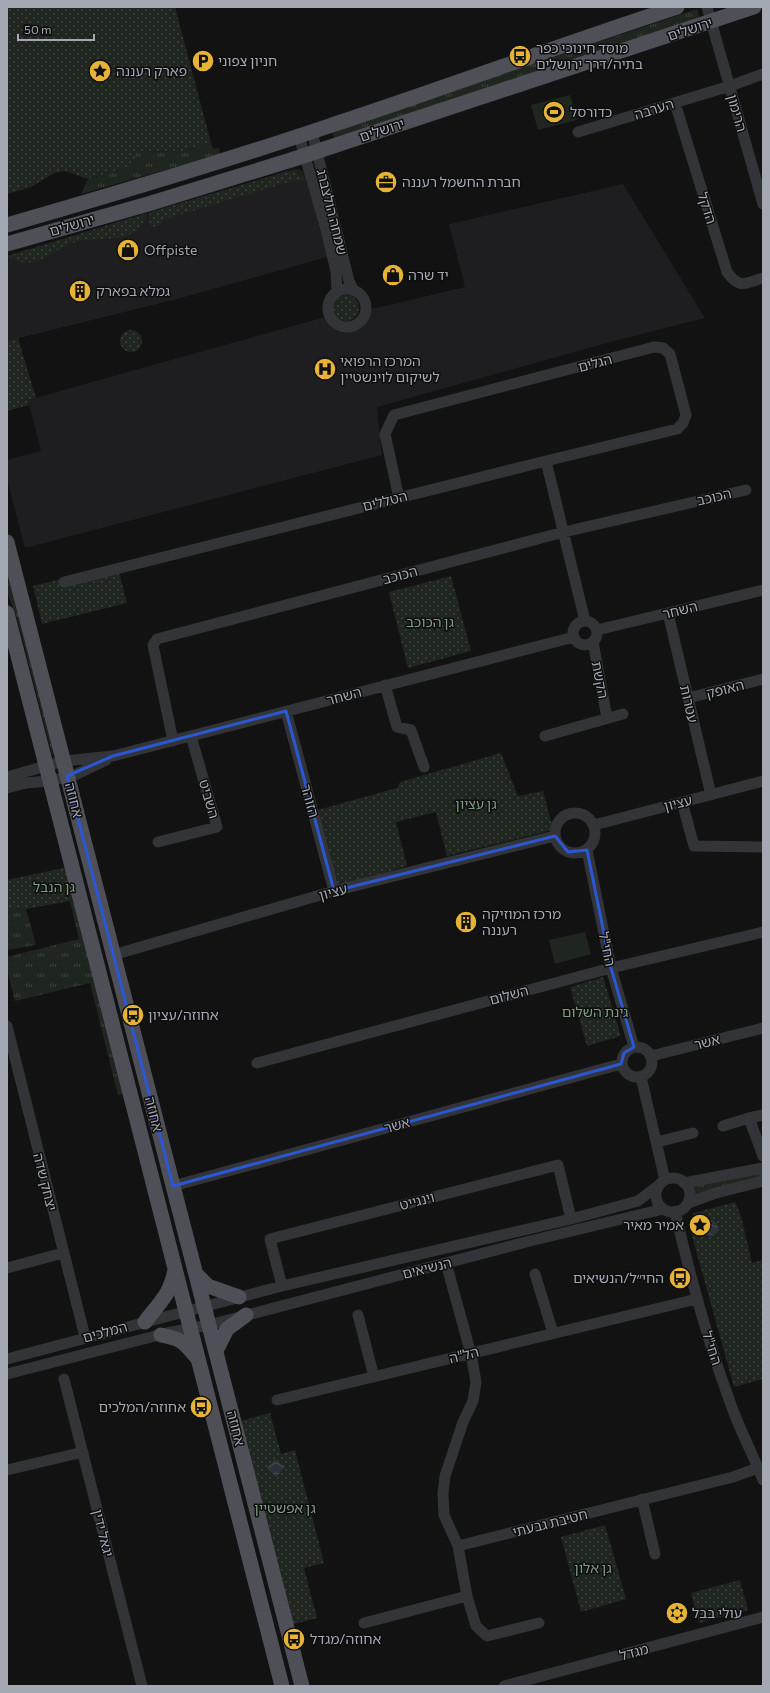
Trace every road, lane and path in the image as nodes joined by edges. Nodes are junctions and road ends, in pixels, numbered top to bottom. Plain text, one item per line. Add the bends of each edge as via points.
1 (677, 7) edge
2 (707, 7) edge
3 (754, 7) edge
4 (712, 22) junction
5 (763, 74) edge
6 (730, 86) junction
7 (675, 103) junction
8 (578, 132) dead end
9 (305, 134) junction
10 (311, 154) junction
11 (763, 162) edge
12 (752, 165) junction
13 (763, 204) edge
14 (7, 226) edge
15 (7, 244) edge
16 (763, 278) edge
17 (354, 291) junction
18 (337, 292) junction
19 (546, 461) junction
20 (746, 490) dead end
21 (399, 498) junction
22 (564, 532) junction
23 (7, 542) edge
24 (64, 582) dead end
25 (763, 590) edge
26 (7, 613) edge
27 (668, 613) junction
28 (585, 621) junction
29 (597, 630) junction
30 (574, 637) junction
31 (593, 642) junction
32 (763, 679) edge
33 (385, 685) junction
34 (688, 698) junction
35 (286, 711) junction
36 (623, 714) dead end
37 (607, 718) junction
38 (191, 736) junction
39 (545, 736) dead end
40 (173, 741) junction
41 (424, 767) dead end
42 (66, 769) junction
43 (48, 774) junction
44 (7, 777) edge
45 (763, 781) edge
46 (7, 788) edge
47 (711, 795) junction
48 (682, 802) junction
49 (594, 825) junction
50 (555, 836) junction
51 (158, 842) dead end
52 (763, 847) edge
53 (587, 850) junction
54 (334, 891) junction
55 (763, 932) edge
56 (113, 955) junction
57 (611, 968) junction
58 (763, 1028) edge
59 (7, 1029) edge
60 (634, 1047) junction
61 (651, 1056) junction
62 (256, 1063) dead end
63 (622, 1064) junction
64 (641, 1077) junction
65 (763, 1115) edge
66 (749, 1118) junction
67 (723, 1126) dead end
68 (693, 1133) dead end
69 (657, 1142) junction
70 (763, 1156) edge
71 (763, 1168) edge
72 (763, 1181) edge
73 (662, 1182) junction
74 (684, 1183) junction
75 (173, 1186) junction
76 (688, 1203) junction
77 (663, 1209) junction
78 (675, 1212) junction
79 (571, 1219) junction
80 (63, 1253) junction
81 (446, 1263) junction
82 (7, 1268) edge
83 (176, 1269) junction
84 (196, 1274) junction
85 (535, 1274) dead end
86 (282, 1286) junction
87 (239, 1297) junction
88 (697, 1299) junction
89 (204, 1306) junction
90 (186, 1311) junction
91 (246, 1315) junction
92 (358, 1315) dead end
93 (145, 1322) junction
94 (209, 1325) junction
95 (191, 1329) junction
96 (553, 1333) junction
97 (161, 1334) junction
98 (85, 1337) junction
99 (216, 1351) junction
100 (471, 1354) junction
101 (7, 1358) edge
102 (199, 1360) junction
103 (7, 1374) edge
104 (374, 1377) junction
105 (64, 1379) dead end
106 (277, 1400) dead end
107 (82, 1452) junction
108 (758, 1468) junction
109 (7, 1470) edge
110 (763, 1480) edge
111 (642, 1499) junction
112 (458, 1546) junction
113 (655, 1554) dead end
114 (467, 1596) junction
115 (763, 1617) edge
116 (364, 1623) dead end
117 (539, 1623) dead end
118 (527, 1683) edge
119 (142, 1686) edge
120 (282, 1686) edge
121 (302, 1686) edge
122 (504, 1686) edge

1 - 9 main road, ירושלים
2 - 4 street, הרימון
3 - 4 main road, ירושלים
4 - 6 street, הרימון
4 - 10 main road, ירושלים
5 - 6 street, הערבה
6 - 7 street, הערבה
6 - 12 street, הרימון
7 - 8 street, הערבה
7 - 16 street, הדקל via 727,272 734,282 740,284
9 - 10 street, שמחה הולצברג
9 - 14 main road, ירושלים
10 - 15 main road, ירושלים
10 - 17 street, שמחה הולצברג
10 - 18 street, שמחה הולצברג via 336,271
11 - 12 street
12 - 13 street, הרימון
17 - 18 street via 348,289
17 - 18 street via 364,300 365,313 358,323 346,327 334,322 328,312 329,301
19 - 21 street, הטללים
19 - 21 street, הגלים via 677,428 683,423 686,415 670,354 663,348 654,347 394,415 385,434
19 - 22 street
20 - 22 street, הכוכב
21 - 24 street, הטללים
22 - 28 street
22 - 40 street, הכוכב via 157,639 153,645
23 - 42 main road, אחוזה
25 - 27 street, השחר
26 - 43 main road, אחוזה
27 - 29 street, השחר
27 - 34 street, עטרות
28 - 29 street via 594,625
28 - 30 street via 575,627
29 - 31 street via 597,637
30 - 31 street via 583,645
30 - 33 street, השחר
31 - 37 street, הקשת
32 - 34 street, האופק
33 - 35 street, השחר
33 - 41 street via 397,727 411,730
34 - 47 street, עטרות
35 - 38 street, השחר
35 - 54 street, הזוהר
36 - 37 street, הקשת
37 - 39 street, הקשת
38 - 40 street, השחר
38 - 51 street, השביט via 217,827
40 - 42 street, השחר via 113,756 77,774
42 - 43 street, השחר
42 - 56 main road, אחוזה
43 - 44 street
43 - 46 street
43 - 83 main road, אחוזה
45 - 47 street, עציון
47 - 48 street, עציון
48 - 49 street, עציון
48 - 52 street via 694,846
49 - 50 street via 584,815 572,813 560,819
49 - 53 street via 595,838
50 - 53 street via 562,848 568,852
50 - 54 street, עציון
53 - 57 street, החי"ל
54 - 56 street, עציון
55 - 57 street, השלום
56 - 75 main road, אחוזה
57 - 60 street, החי"ל
57 - 62 street, השלום
58 - 61 street, אשר
59 - 80 street, יצחק שדה
60 - 61 street via 646,1050
60 - 63 street via 624,1053
61 - 64 street via 650,1071
63 - 64 street via 626,1074
63 - 75 street, אשר
64 - 69 street
65 - 66 street
66 - 67 street
66 - 70 street
68 - 69 street
69 - 73 street
71 - 74 street
72 - 76 street
73 - 74 street via 672,1178
73 - 77 street via 656,1191 656,1198
73 - 79 street, הנשיאים via 638,1201
74 - 76 street via 688,1189
75 - 84 main road, אחוזה
76 - 78 street
77 - 78 street
77 - 81 street, הנשיאים
78 - 88 street, החי"ל
79 - 86 street, הנשיאים
79 - 86 street, וינגייט via 558,1165 270,1239
80 - 82 street
80 - 98 street, יצחק שדה
81 - 91 street, הנשיאים
81 - 100 street
83 - 90 main road, אחוזה
83 - 93 main road via 168,1294
84 - 87 main road via 208,1286
84 - 89 main road, אחוזה
85 - 96 street
86 - 87 street, הנשיאים
87 - 89 street, הנשיאים
88 - 96 street, הל"ה
88 - 108 street, החי"ל via 731,1406
89 - 90 street, המלכים
89 - 94 main road, אחוזה
90 - 93 street, המלכים
90 - 95 main road, אחוזה
91 - 94 street, הנשיאים
91 - 99 main road via 227,1329
92 - 104 street
93 - 98 street, המלכים
94 - 95 street, הנשיאים
94 - 99 main road, אחוזה
95 - 97 street, המלכים
95 - 102 main road, אחוזה
96 - 100 street, הל"ה
97 - 102 main road via 177,1338
97 - 103 street, המלכים
98 - 101 street, המלכים
99 - 121 main road, אחוזה
100 - 104 street, הל"ה
100 - 112 street via 476,1382 473,1401 450,1459 443,1494 444,1515
102 - 120 main road, אחוזה
104 - 106 street, הל"ה
105 - 107 street, יגאל ידין
107 - 109 street
107 - 119 street, יגאל ידין
108 - 110 street, החי"ל
108 - 111 street, חטיבת גבעתי via 733,1477
111 - 112 street, חטיבת גבעתי
111 - 113 street
112 - 114 street
114 - 116 street
114 - 117 street via 476,1626 487,1636
115 - 118 street, מגדל
118 - 122 street, מגדל

